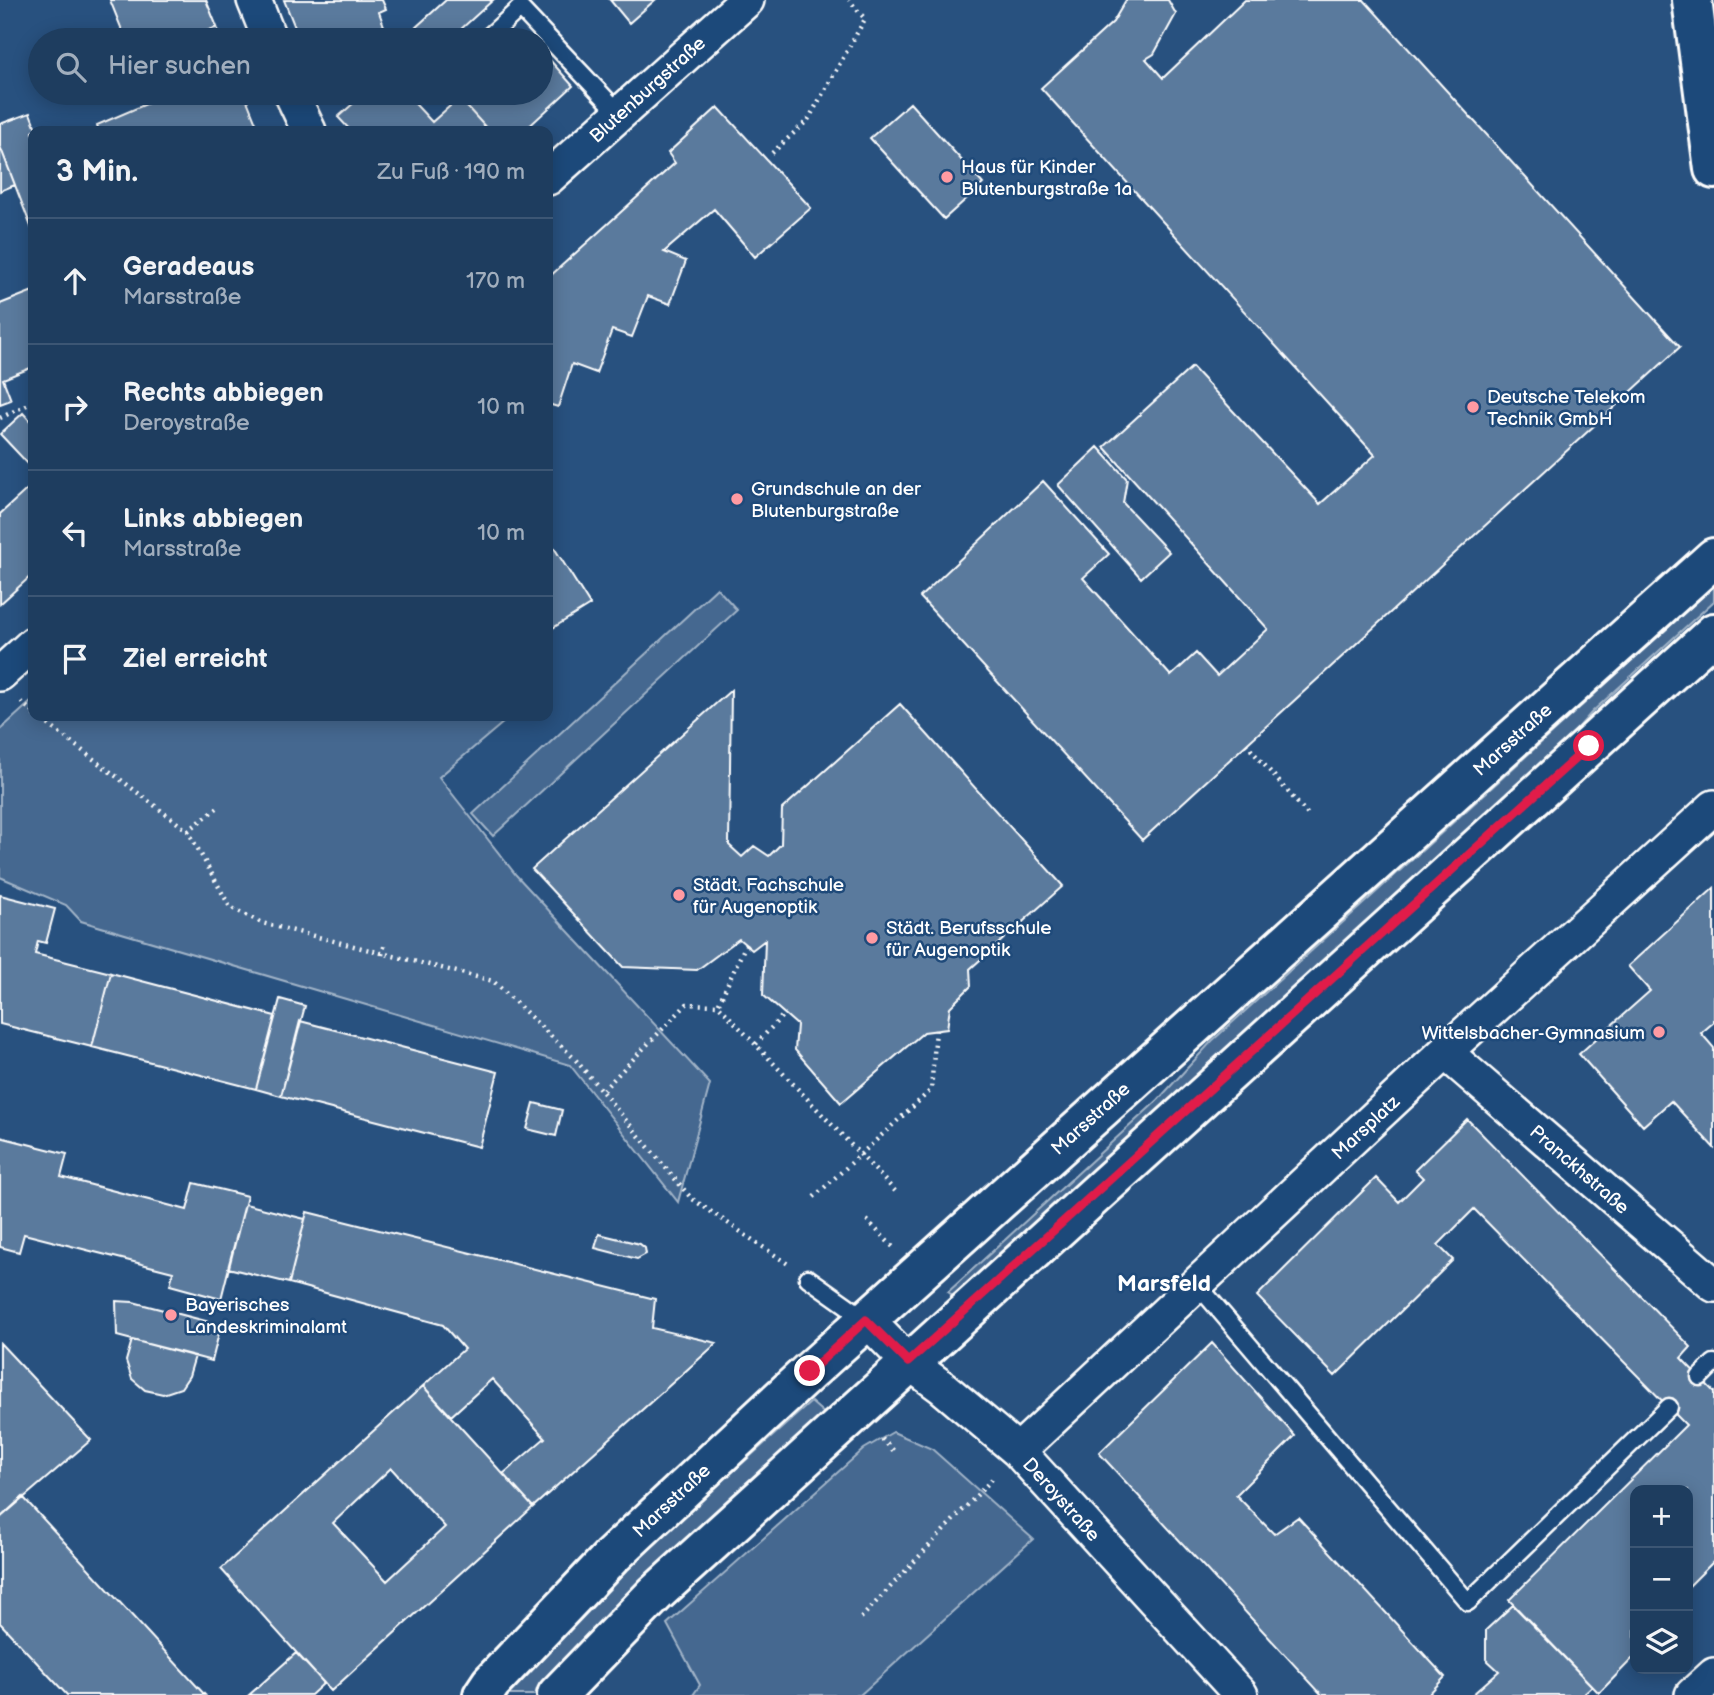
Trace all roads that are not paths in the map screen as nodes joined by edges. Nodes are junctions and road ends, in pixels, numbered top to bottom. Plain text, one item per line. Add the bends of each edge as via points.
1 (254, 0) edge
2 (747, 0) edge
3 (1692, 0) edge
4 (265, 28) edge
5 (498, 28) edge
6 (539, 28) edge
7 (553, 43) edge
8 (296, 105) edge
9 (620, 114) junction
10 (305, 126) edge
11 (1714, 169) edge
12 (553, 174) edge
13 (1714, 558) edge
14 (1714, 633) edge
15 (28, 649) edge
16 (0, 674) edge
17 (1714, 807) edge
18 (1445, 1052) junction
19 (808, 1278) road end
20 (1197, 1284) junction
21 (1714, 1285) edge
22 (866, 1320) junction
23 (908, 1362) junction
24 (1714, 1363) edge
25 (1700, 1377) dead end
26 (1668, 1407) dead end
27 (1018, 1451) junction
28 (1714, 1675) edge
29 (483, 1695) edge
30 (557, 1695) edge
31 (1241, 1695) edge
32 (1692, 1695) edge

1 - 4 street
2 - 9 street, Blutenburgstraße
3 - 11 main road
5 - 6 lane via 520,8
7 - 9 lane
8 - 10 street
9 - 12 street, Blutenburgstraße
13 - 22 main road, Marsstraße
14 - 23 main road
15 - 16 street
17 - 18 street, Marsplatz
18 - 20 street, Marsplatz
18 - 21 street, Pranckhstraße
19 - 22 lane
20 - 26 lane via 1468,1602
20 - 27 street, Marsplatz
22 - 23 street, Deroystraße
22 - 29 main road, Marsstraße via 612,1556
23 - 27 street, Deroystraße
23 - 30 main road via 655,1594
24 - 25 lane
27 - 31 street, Deroystraße
28 - 32 street

